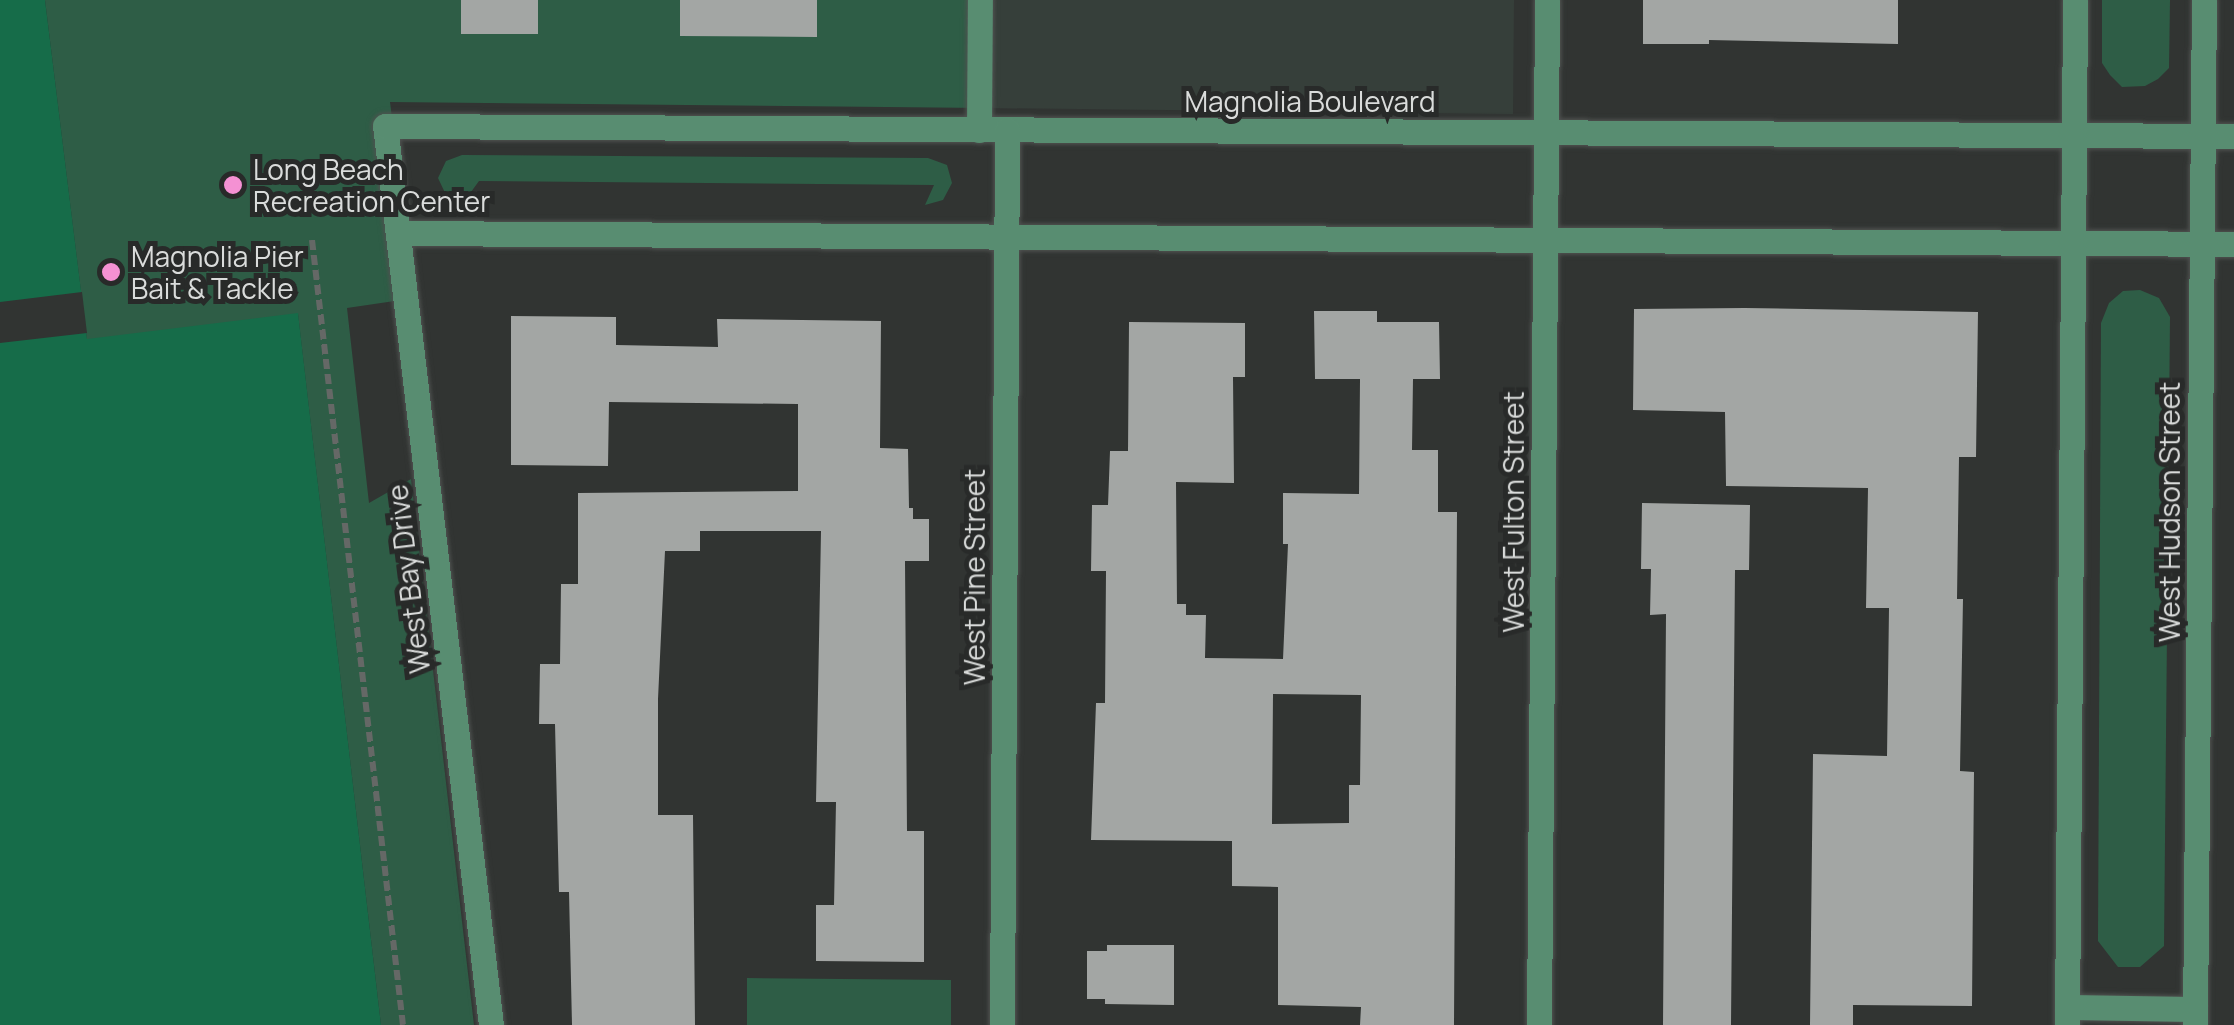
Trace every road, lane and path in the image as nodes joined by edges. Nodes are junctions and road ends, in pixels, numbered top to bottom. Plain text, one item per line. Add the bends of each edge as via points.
1 (980, 0) edge
2 (1547, 0) edge
3 (2074, 0) edge
4 (2204, 0) edge
5 (385, 126) joint
6 (979, 130) junction
7 (1007, 130) junction
8 (1546, 133) junction
9 (2074, 136) junction
10 (2202, 136) junction
11 (2234, 136) edge
12 (398, 232) junction
13 (1006, 236) junction
14 (312, 240) dead end
15 (1545, 240) junction
16 (2072, 242) junction
17 (2201, 244) junction
18 (2234, 244) edge
19 (2067, 1016) edge
20 (2195, 1017) edge
21 (403, 1025) edge
22 (491, 1025) edge
23 (1002, 1025) edge
24 (1538, 1025) edge

1 - 6 street
2 - 8 street, West Fulton Street
3 - 9 street
4 - 10 street, West Hudson Street
5 - 6 street, Magnolia Boulevard
5 - 12 street, West Bay Drive
6 - 7 street, Magnolia Boulevard
7 - 8 street, Magnolia Boulevard
7 - 13 street, West Pine Street
8 - 9 street, Magnolia Boulevard
8 - 15 street, West Fulton Street
9 - 10 street, Magnolia Boulevard
9 - 16 street
10 - 11 street, Magnolia Boulevard
10 - 17 street, West Hudson Street
12 - 13 street
12 - 22 street, West Bay Drive
13 - 15 street
13 - 23 street, West Pine Street
14 - 21 path
15 - 16 street
15 - 24 street, West Fulton Street
16 - 17 street
16 - 19 street
17 - 18 street
17 - 20 street, West Hudson Street
19 - 20 street

